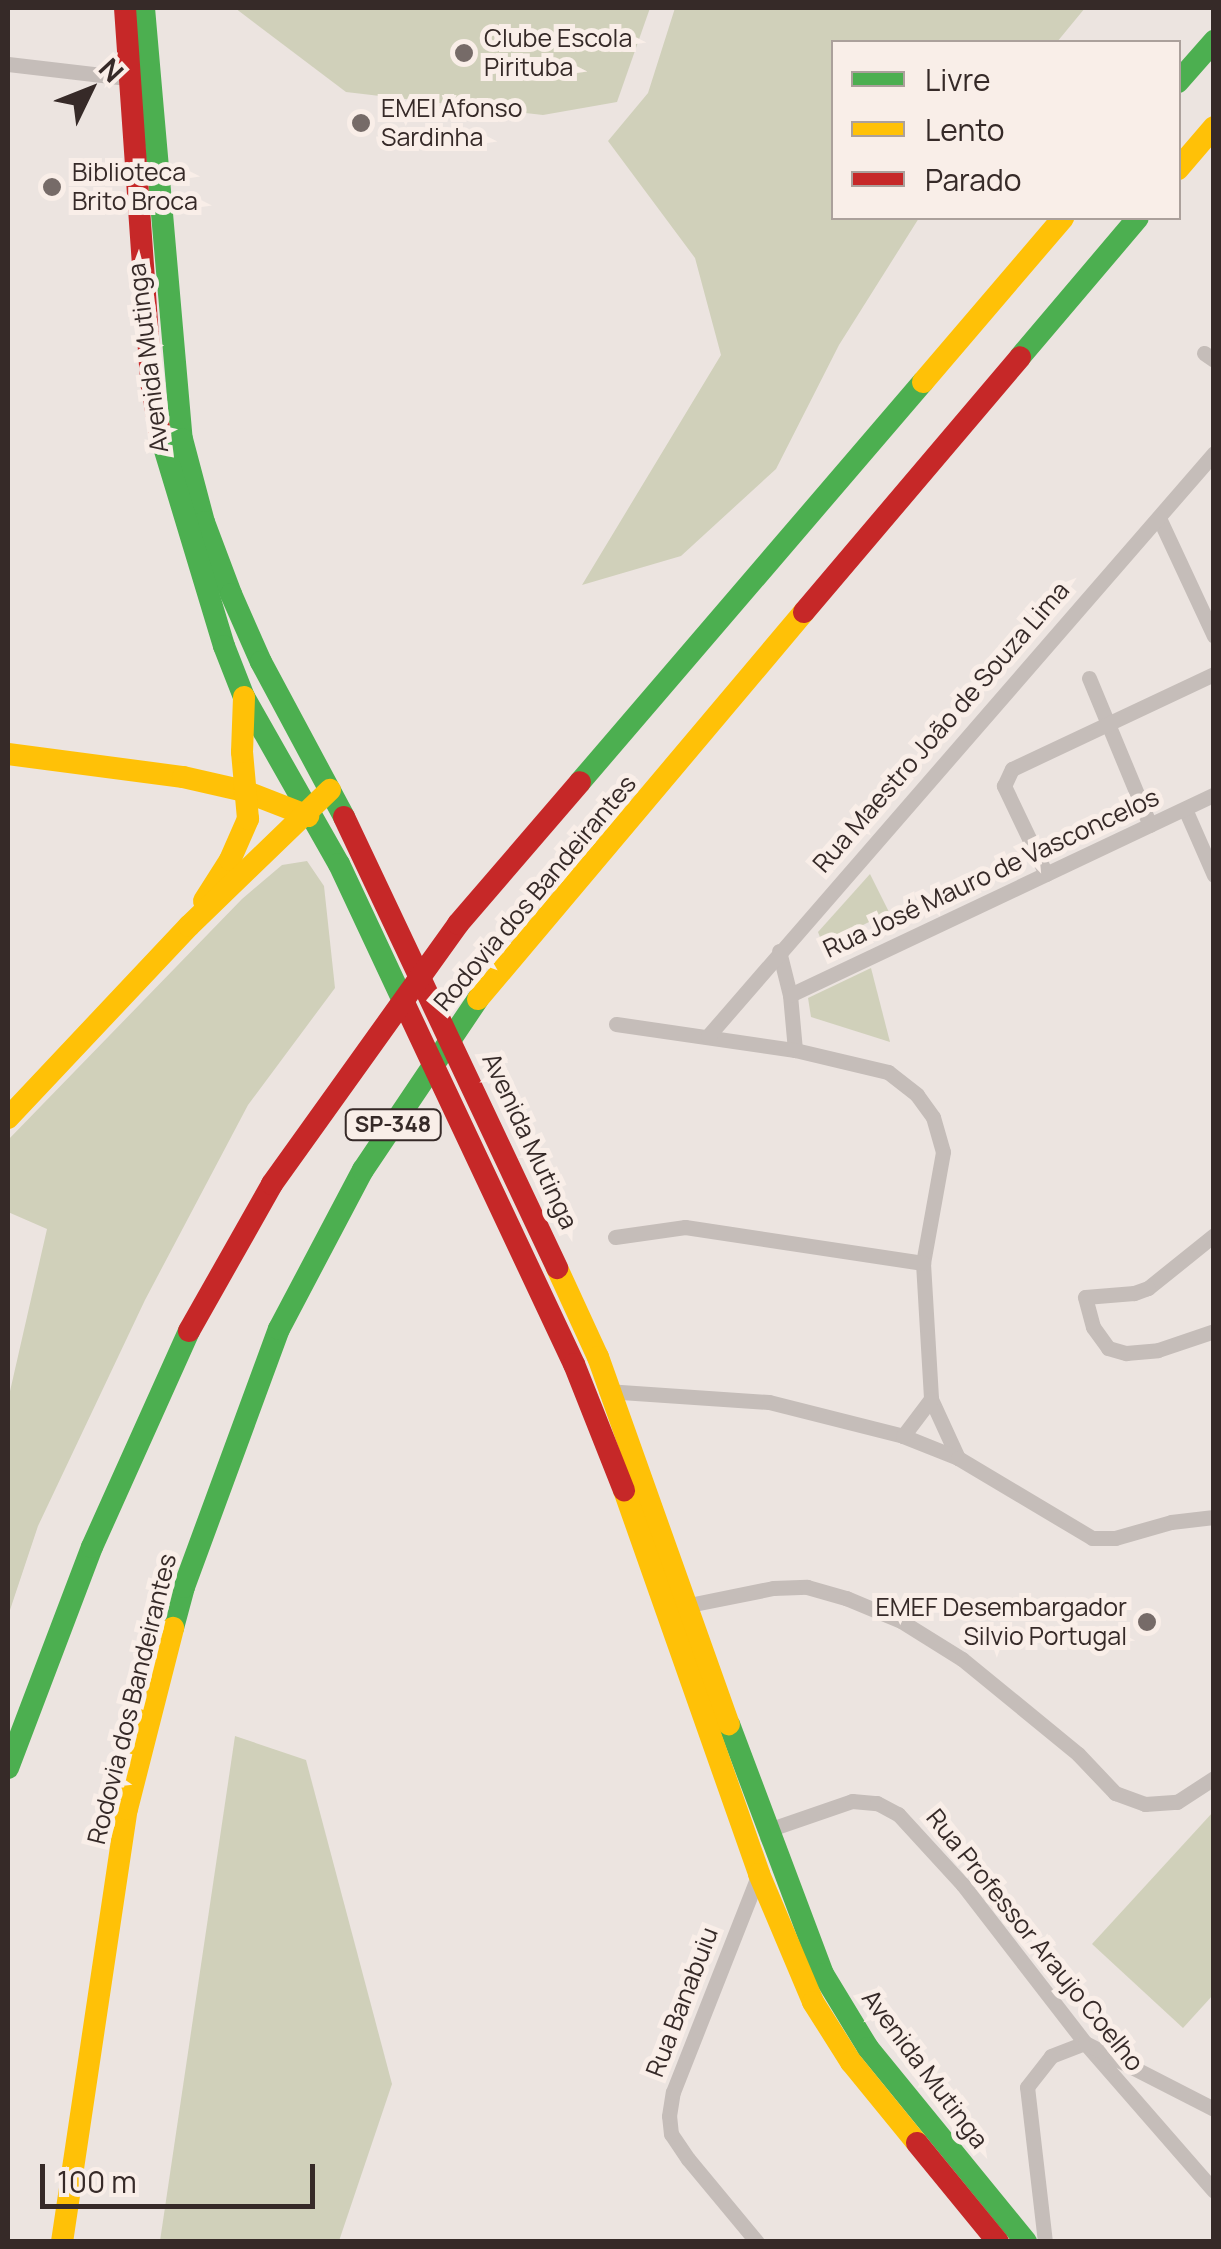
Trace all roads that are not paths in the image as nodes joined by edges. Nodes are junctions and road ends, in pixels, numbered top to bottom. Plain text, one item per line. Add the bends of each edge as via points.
1 (124, 8) edge
2 (144, 8) edge
3 (1214, 41) edge
4 (8, 64) edge
5 (127, 78) junction
6 (1181, 79) edge
7 (1214, 127) edge
8 (1181, 166) edge
9 (1061, 220) edge
10 (1136, 220) edge
11 (1214, 452) edge
12 (1159, 518) junction
13 (1214, 636) edge
14 (1214, 674) edge
15 (1089, 678) dead end
16 (244, 697) junction
17 (1108, 722) junction
18 (303, 740) junction
19 (8, 754) edge
20 (330, 790) junction
21 (244, 791) junction
22 (1214, 796) edge
23 (1185, 809) junction
24 (308, 816) junction
25 (1150, 826) junction
26 (1046, 874) junction
27 (1214, 875) edge
28 (189, 926) junction
29 (779, 951) junction
30 (790, 996) junction
31 (616, 1024) dead end
32 (708, 1036) junction
33 (794, 1050) junction
34 (8, 1118) edge
35 (1214, 1235) edge
36 (614, 1237) dead end
37 (923, 1263) junction
38 (1214, 1331) edge
39 (612, 1390) junction
40 (587, 1394) junction
41 (931, 1400) junction
42 (903, 1436) junction
43 (958, 1458) junction
44 (1214, 1518) edge
45 (654, 1574) junction
46 (689, 1605) junction
47 (8, 1768) edge
48 (1214, 1778) edge
49 (768, 1830) junction
50 (759, 1874) junction
51 (1085, 2043) junction
52 (1214, 2110) edge
53 (1214, 2191) edge
54 (62, 2242) edge
55 (758, 2242) edge
56 (998, 2242) edge
57 (1026, 2242) edge
58 (1045, 2242) edge

1 - 5 main road, Avenida Mutinga
2 - 18 main road, Avenida Mutinga via 182,439 231,594
3 - 6 main road
4 - 5 street
5 - 16 main road, Avenida Mutinga via 151,382 163,451
7 - 8 main road
9 - 47 main road, Rodovia dos Bandeirantes / SP-348 via 458,924 272,1184 174,1356 92,1546
10 - 54 main road, Rodovia dos Bandeirantes / SP-348 via 481,994 363,1170 279,1329 184,1588 128,1809
11 - 12 street, Rua Maestro João de Souza Lima
12 - 13 street
12 - 29 street, Rua Maestro João de Souza Lima
14 - 17 street
15 - 17 street
16 - 18 main road via 270,701
16 - 21 main road
16 - 24 main road, Avenida Mutinga
17 - 25 street
17 - 26 street via 1006,776 1004,786
18 - 20 main road, Avenida Mutinga
19 - 21 main road
20 - 24 main road
20 - 39 main road, Avenida Mutinga
21 - 24 main road
21 - 28 main road via 245,830
22 - 23 street, Rua José Mauro de Vasconcelos
23 - 25 street, Rua José Mauro de Vasconcelos
23 - 27 street
24 - 28 main road
24 - 40 main road, Avenida Mutinga via 339,864
25 - 26 street, Rua José Mauro de Vasconcelos
26 - 30 street, Rua José Mauro de Vasconcelos
28 - 34 main road
29 - 30 street
29 - 32 street, Rua Maestro João de Souza Lima
30 - 33 street
31 - 32 street
32 - 33 street
33 - 37 street via 888,1072 933,1117 943,1152
35 - 38 street via 1148,1288 1085,1296 1093,1327 1108,1348 1126,1354
36 - 37 street via 685,1227
37 - 41 street
39 - 40 street
39 - 42 street via 768,1402
39 - 46 main road, Avenida Mutinga
40 - 45 main road, Avenida Mutinga
41 - 42 street
41 - 43 street
42 - 43 street
43 - 44 street via 1092,1538
45 - 46 street
45 - 50 main road, Avenida Mutinga
46 - 48 street via 773,1588 808,1587 846,1598 901,1621 962,1659 1078,1754 1116,1794 1145,1804 1178,1802
46 - 49 main road, Avenida Mutinga
49 - 50 street
49 - 51 street, Rua Professor Araujo Coelho via 852,1801 898,1814 963,1884
49 - 57 main road, Avenida Mutinga via 805,1935 861,2037
50 - 55 street, Rua Banabuiu via 669,2116 671,2134 688,2159
50 - 56 main road, Avenida Mutinga via 813,2002 851,2062
51 - 52 street
51 - 53 street, Rua Professor Araujo Coelho
51 - 58 street via 1051,2056 1027,2087

